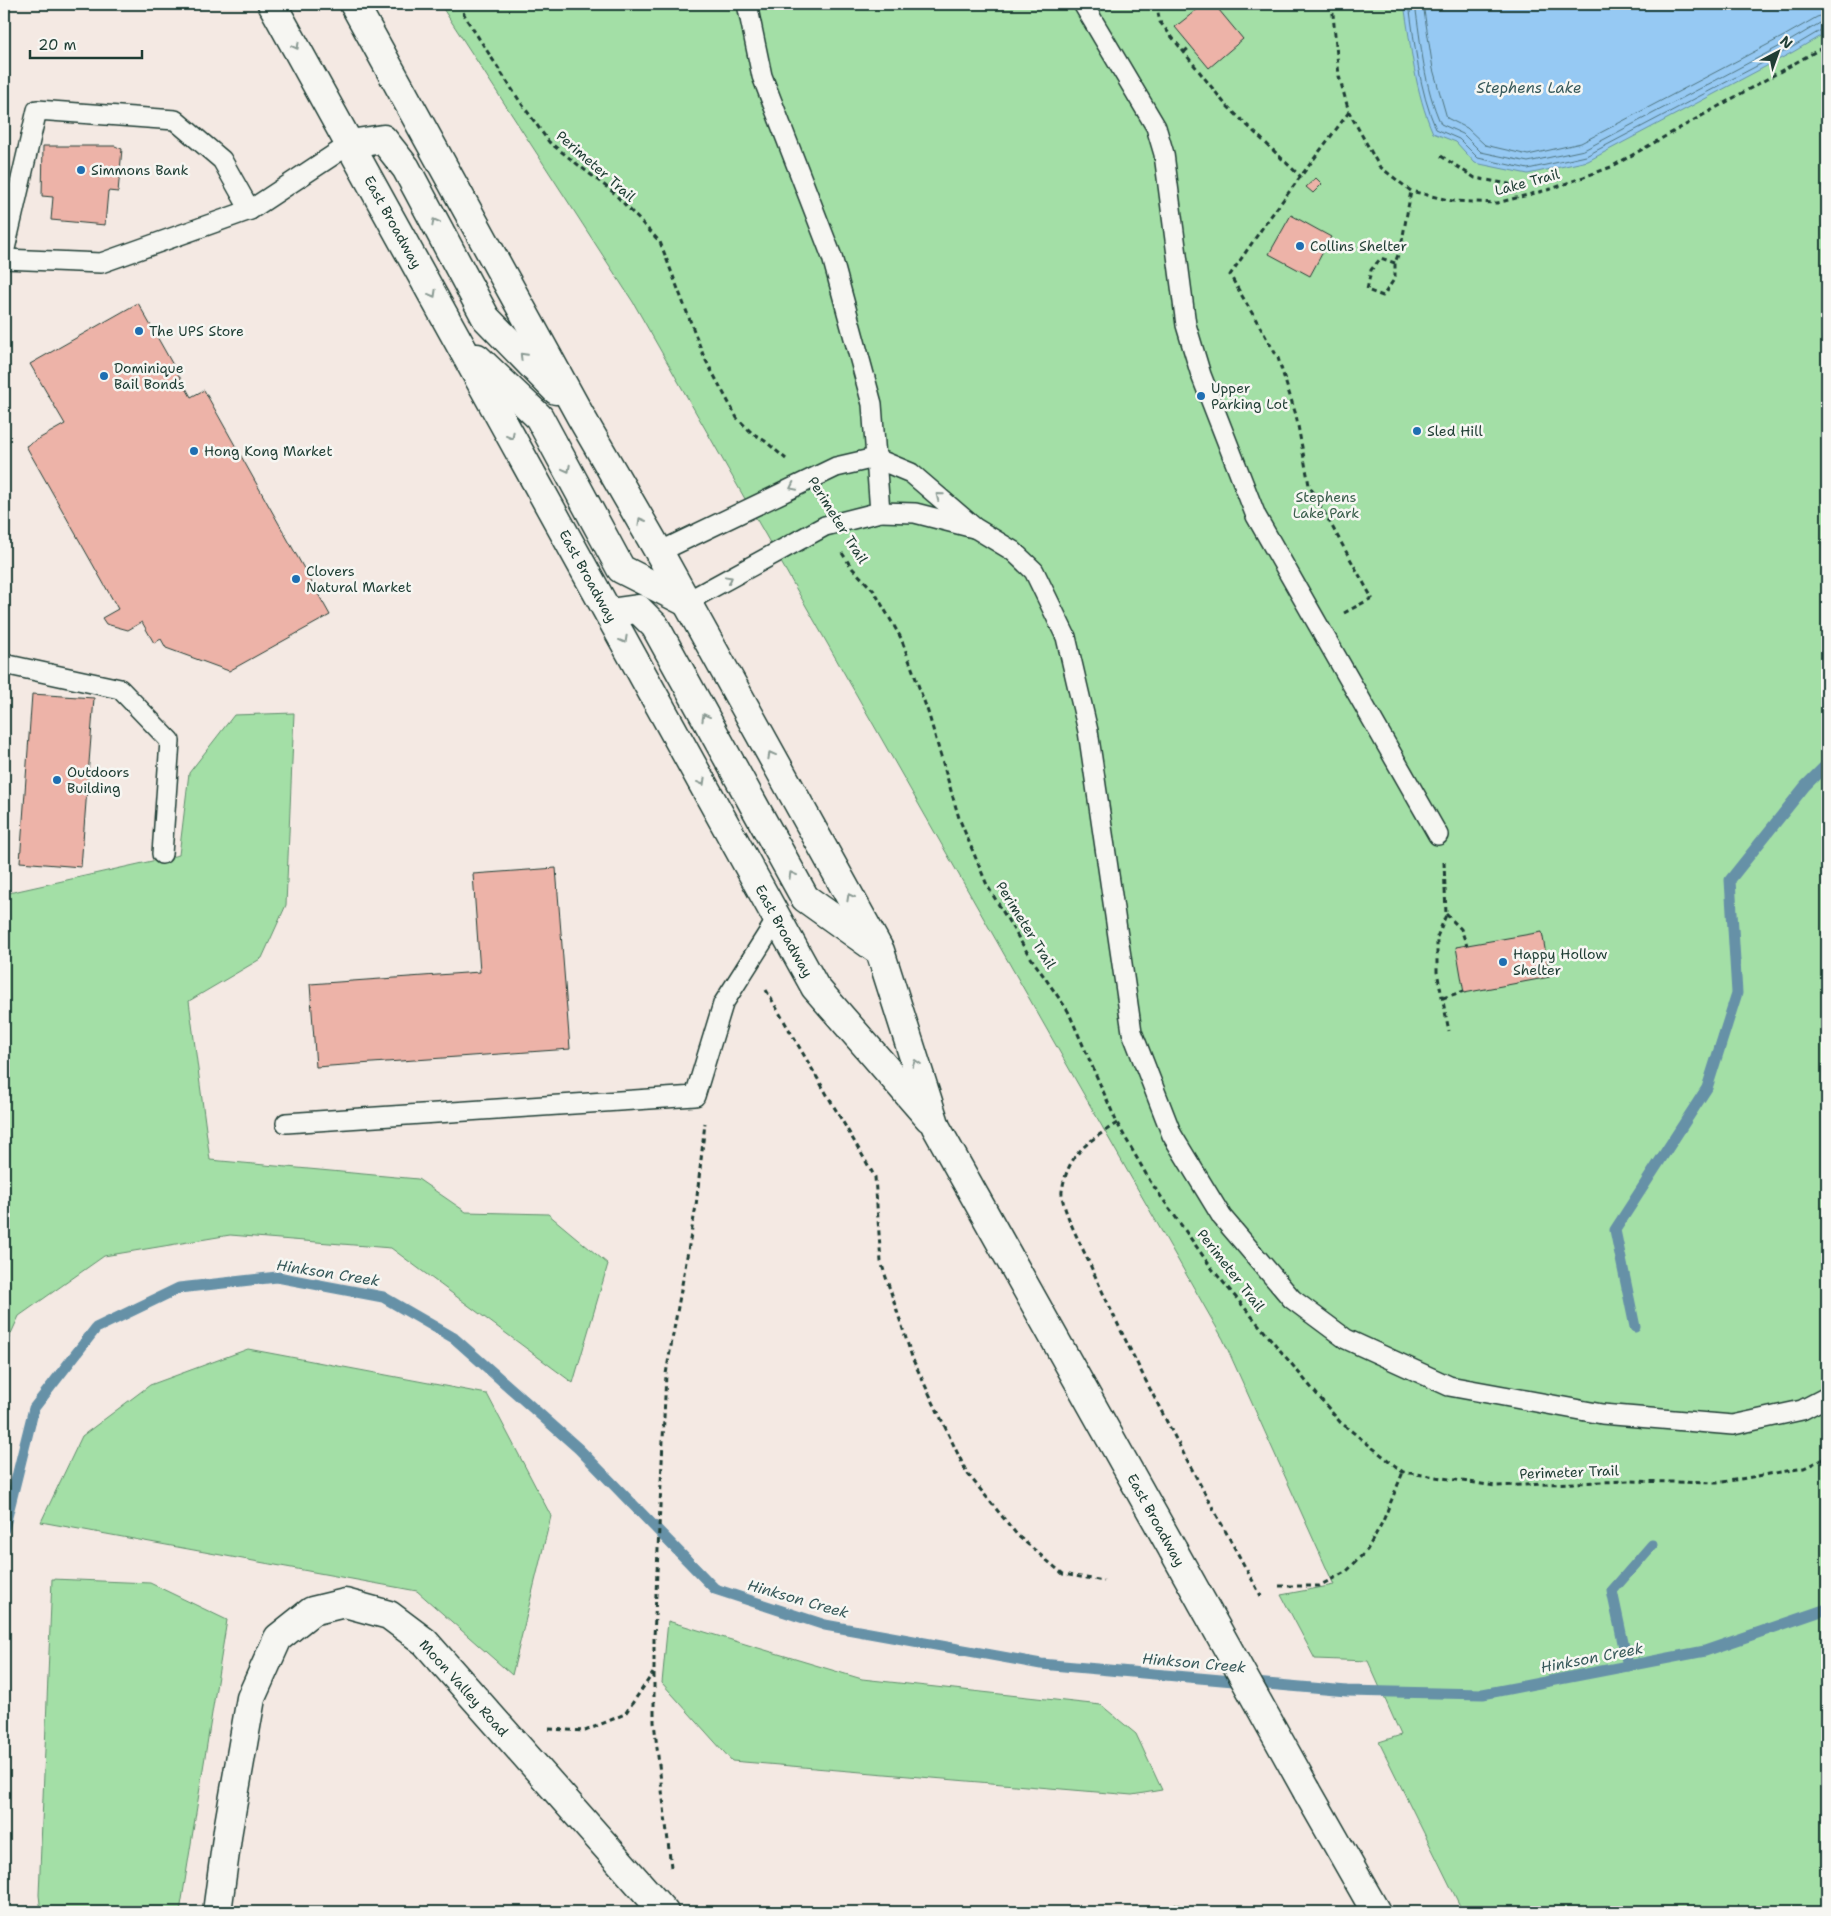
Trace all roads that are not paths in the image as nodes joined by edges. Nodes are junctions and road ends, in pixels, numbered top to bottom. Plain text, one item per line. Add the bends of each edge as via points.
1 (272, 4) edge
2 (354, 4) edge
3 (747, 4) edge
4 (1083, 4) edge
5 (350, 144) junction
6 (250, 210) junction
7 (4, 253) edge
8 (4, 258) edge
9 (458, 340) junction
10 (582, 416) junction
11 (876, 458) junction
12 (880, 512) junction
13 (975, 528) junction
14 (660, 552) junction
15 (686, 602) junction
16 (609, 613) junction
17 (4, 664) edge
18 (1438, 835) dead end
19 (162, 854) dead end
20 (777, 919) junction
21 (880, 951) junction
22 (286, 1123) dead end
23 (936, 1126) junction
24 (1827, 1397) edge
25 (217, 1912) edge
26 (664, 1912) edge
27 (1376, 1912) edge

1 -> 5 main road, East Broadway
2 - 10 main road, East Broadway
3 - 11 lane via 762,76 832,257 872,404
4 - 18 lane via 1156,127 1164,154 1186,325 1256,516
5 - 6 lane
5 -> 9 main road, East Broadway
10 -> 5 main road via 486,318 406,168 383,139
6 - 7 lane via 222,160 175,120 37,110
6 - 8 lane via 101,263
9 -> 15 main road via 539,417 621,569
9 -> 16 main road, East Broadway
14 -> 10 main road, East Broadway
11 - 12 lane
13 -> 11 lane via 911,473
11 -> 14 lane via 836,466
12 - 13 lane via 915,514
15 -> 12 lane via 825,526
13 - 24 lane via 1013,551 1034,571 1066,637 1088,731 1132,1032 1172,1135 1222,1217 1292,1299 1346,1339 1449,1386 1602,1414 1733,1425 1802,1410
14 - 15 main road, East Broadway
21 -> 15 main road, East Broadway
16 -> 20 main road, East Broadway
21 -> 16 main road via 805,898 655,626 638,609
17 - 19 lane via 120,689 170,741
20 - 22 lane via 723,1004 695,1096
20 - 23 main road, East Broadway via 815,987
23 -> 21 main road, East Broadway
23 - 27 main road, East Broadway, bridge
25 - 26 main road, Moon Valley Road via 251,1698 278,1638 312,1610 345,1603 388,1615 425,1642

